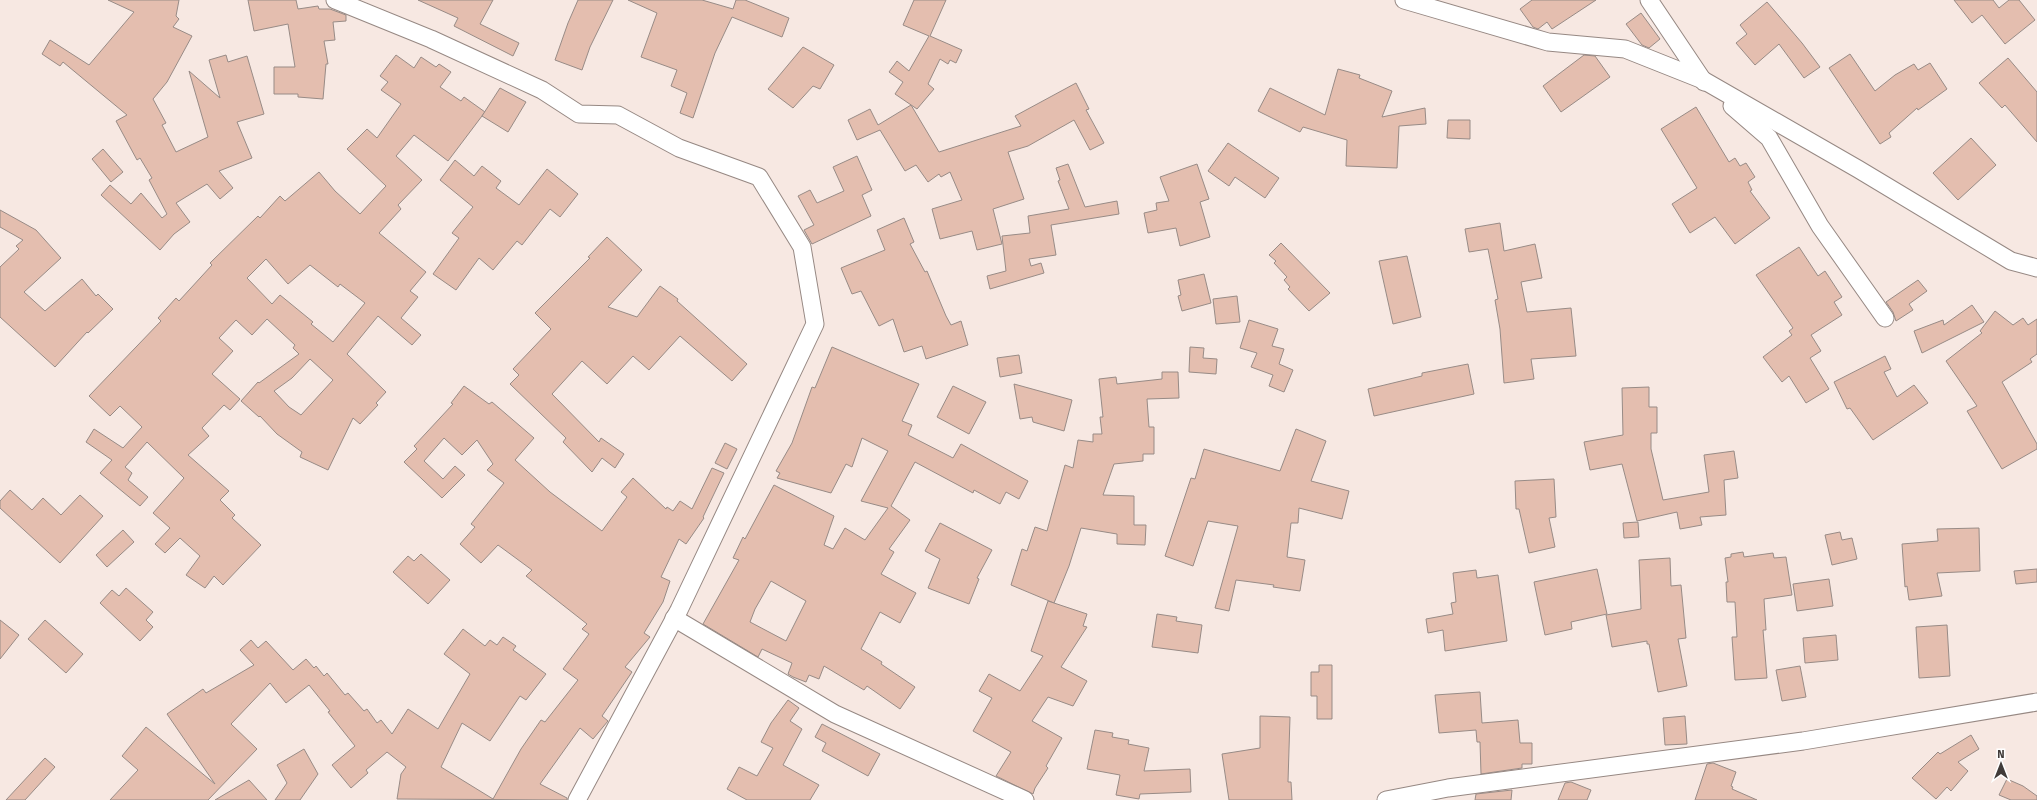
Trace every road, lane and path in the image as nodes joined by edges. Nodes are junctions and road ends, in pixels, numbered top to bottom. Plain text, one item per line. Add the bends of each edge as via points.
1 (335, 0) edge
2 (1404, 0) edge
3 (1649, 0) edge
4 (1703, 80) junction
5 (2037, 268) edge
6 (1885, 318) dead end
7 (674, 618) junction
8 (2037, 702) edge
9 (577, 800) edge
10 (1025, 800) edge
11 (1386, 800) edge

1 - 7 street via 431,39 542,90 579,114 618,115 679,148 758,177 802,247 815,324
2 - 4 street via 1548,42 1625,49
3 - 4 street
4 - 5 street via 2012,261
4 - 6 street via 1769,138 1820,226
7 - 9 street
7 - 10 street via 835,714
8 - 11 street via 1803,741 1448,788

